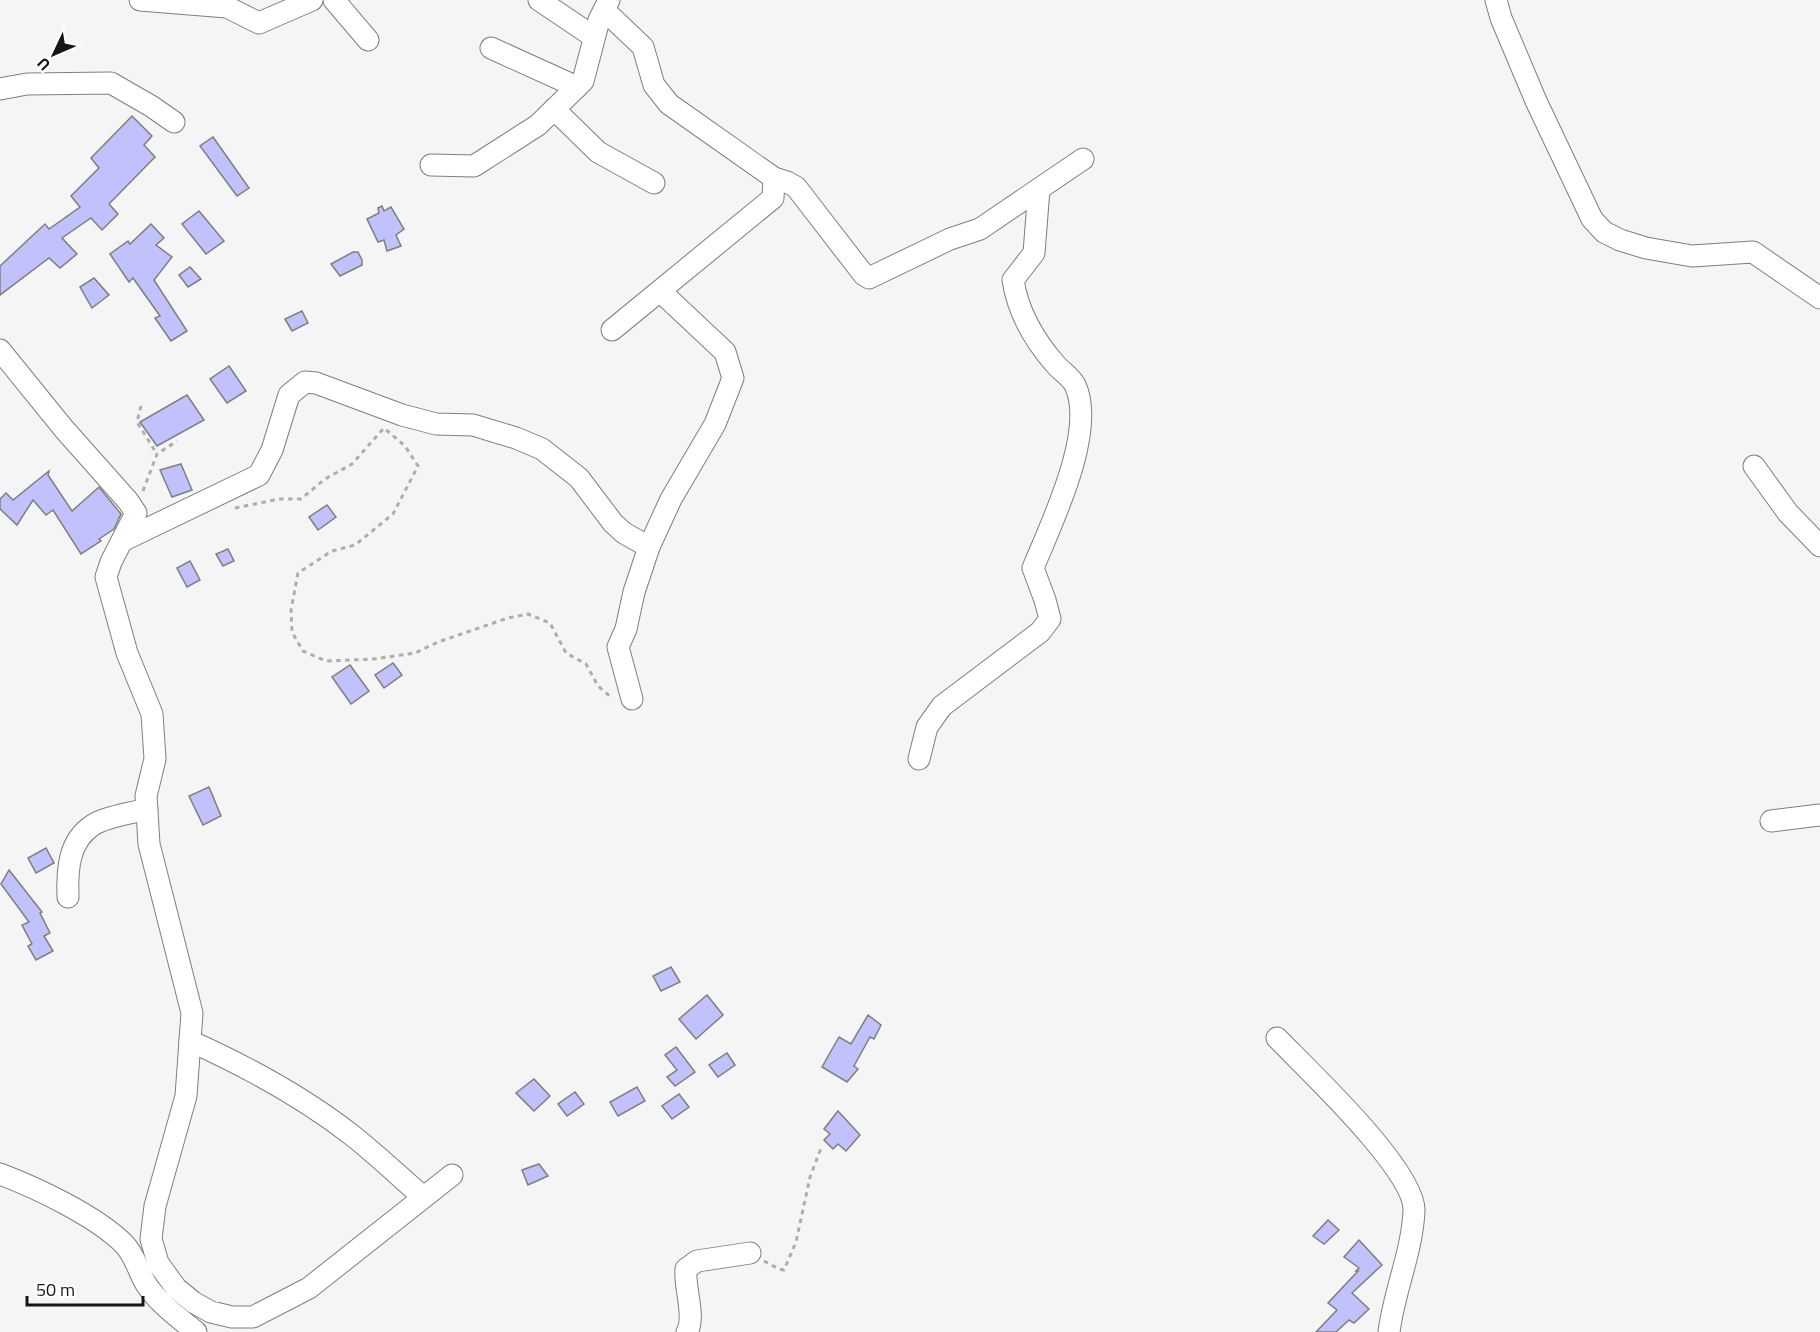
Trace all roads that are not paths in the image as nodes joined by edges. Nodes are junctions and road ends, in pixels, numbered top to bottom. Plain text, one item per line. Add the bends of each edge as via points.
1 (140, 0) edge
2 (312, 0) edge
3 (334, 0) edge
4 (539, 0) edge
5 (1496, 0) edge
6 (607, 5) edge
7 (594, 36) junction
8 (368, 40) dead end
9 (491, 48) dead end
10 (577, 87) junction
11 (0, 89) edge
12 (554, 109) junction
13 (174, 122) dead end
14 (1083, 159) dead end
15 (431, 165) dead end
16 (774, 178) junction
17 (654, 183) dead end
18 (1039, 189) junction
19 (660, 291) junction
20 (1820, 298) edge
21 (612, 330) dead end
22 (0, 350) edge
23 (1754, 466) dead end
24 (122, 541) junction
25 (1820, 546) edge
26 (649, 548) junction
27 (633, 699) road end
28 (919, 759) dead end
29 (147, 809) junction
30 (1820, 815) edge
31 (1771, 821) dead end
32 (68, 897) dead end
33 (1277, 1038) dead end
34 (190, 1041) junction
35 (0, 1174) edge
36 (453, 1175) dead end
37 (423, 1197) junction
38 (750, 1253) road end
39 (196, 1332) edge
40 (688, 1332) edge
41 (1389, 1332) edge

1 - 2 street via 226,7 259,23
3 - 8 street
4 - 7 street
5 - 20 street via 1536,101 1592,219 1604,231 1620,240 1692,256 1753,252
6 - 7 street
6 - 16 street via 643,47 654,85 669,104
7 - 10 street via 583,81
9 - 10 street
10 - 12 street
11 - 13 street via 27,84 111,83
12 - 15 street via 538,125 474,166
12 - 17 street via 598,152
14 - 18 street
16 - 18 street via 796,187 869,278 980,228
16 - 19 street via 773,198
18 - 28 street via 1034,253 1013,280 1016,297 1030,332 1074,383 1081,408 1075,464 1033,568 1050,619 1040,632 942,706 927,727
19 - 21 street
19 - 26 street via 724,352 733,378 715,423 671,499
22 - 24 street via 136,513
23 - 25 street via 1788,513
24 - 26 street via 259,475 272,450 289,395 305,382 402,415 436,424 473,425 542,449 579,478 613,523
24 - 29 street via 106,577 127,653 152,714 155,759 146,796
26 - 27 street via 618,647
29 - 32 street via 94,823 82,835 72,851 67,871
29 - 34 street via 149,844 192,1013
30 - 31 street
33 - 41 street via 1378,1146 1408,1189 1414,1209 1409,1248
34 - 37 street via 239,1063 305,1102
34 - 37 street via 186,1096 155,1206 151,1239 158,1263 176,1288 193,1302 211,1312 254,1317 309,1288
35 - 39 street via 51,1197 113,1235 135,1259 147,1285
36 - 37 street
38 - 40 street via 697,1261 686,1269

